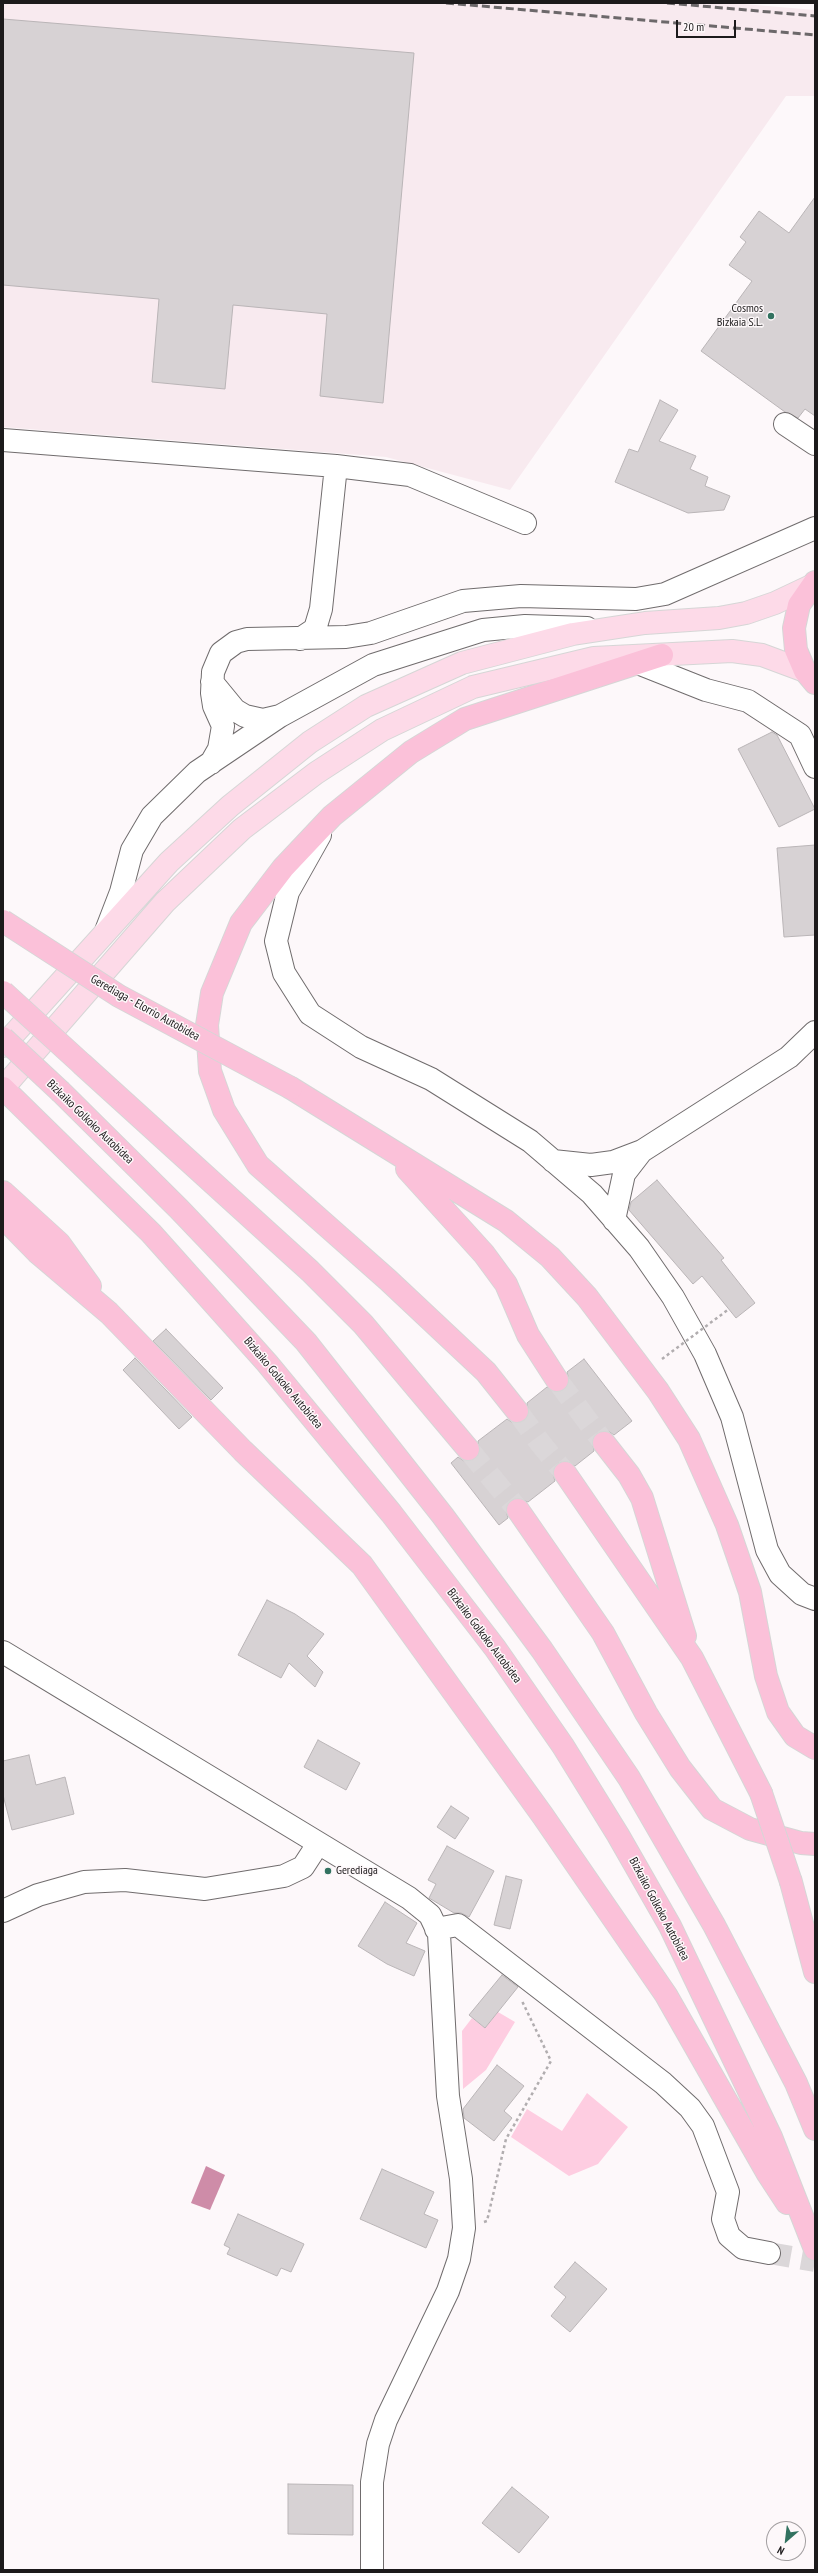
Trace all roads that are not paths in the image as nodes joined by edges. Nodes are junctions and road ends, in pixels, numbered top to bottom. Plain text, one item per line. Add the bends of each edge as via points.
1 (785, 424) dead end
2 (3, 440) edge
3 (815, 444) edge
4 (336, 466) junction
5 (525, 523) dead end
6 (815, 528) edge
7 (813, 584) edge
8 (610, 628) junction
9 (300, 640) junction
10 (662, 655) junction
11 (638, 663) junction
12 (810, 677) edge
13 (212, 682) junction
14 (280, 716) junction
15 (211, 763) junction
16 (815, 767) edge
17 (332, 816) junction
18 (3, 921) edge
19 (104, 936) junction
20 (3, 992) edge
21 (815, 1032) edge
22 (3, 1038) edge
23 (3, 1046) edge
24 (3, 1088) edge
25 (361, 1132) junction
26 (642, 1151) junction
27 (553, 1161) junction
28 (7, 1195) edge
29 (3, 1217) edge
30 (614, 1220) junction
31 (109, 1313) junction
32 (557, 1380) tunnel mouth
33 (517, 1411) tunnel mouth
34 (604, 1443) tunnel mouth
35 (468, 1449) tunnel mouth
36 (565, 1473) tunnel mouth
37 (518, 1510) tunnel mouth
38 (815, 1599) edge
39 (3, 1652) edge
40 (692, 1658) junction
41 (815, 1748) edge
42 (318, 1844) junction
43 (815, 1844) edge
44 (3, 1911) edge
45 (436, 1929) junction
46 (815, 1972) edge
47 (815, 2130) edge
48 (814, 2245) edge
49 (769, 2252) tunnel mouth
50 (372, 2570) edge

1 - 3 street
2 - 4 street
4 - 5 street via 410,475
4 - 9 street via 321,609 315,629
6 - 9 street via 665,594 636,599 521,596 463,601 371,633
7 - 8 main road via 746,614
7 - 12 highway via 799,605 794,628 796,650
8 - 14 street via 525,626 483,630 373,665
8 - 19 main road via 572,634 462,663 366,706 310,742 230,806 169,862
9 - 13 street via 247,639 228,645 216,662
10 - 11 highway
10 - 12 main road via 732,651 762,656
10 - 24 main road via 594,658 473,687 382,730 316,773 242,829 165,902
11 - 16 street via 706,690 748,701 800,735
11 - 17 highway via 465,719 411,752
13 - 14 street via 235,710 245,716 263,720
13 - 15 street via 214,706 223,726 219,749
14 - 15 street
15 - 19 street via 197,772 152,816 132,850 121,892
17 - 27 street via 288,892 276,941 284,973 310,1014 361,1047 430,1079 530,1141
17 - 33 highway via 283,868 241,923 212,993 207,1024 210,1071 224,1110 258,1165 388,1280 486,1372
18 - 25 highway, Gerediaga - Elorrio Autobidea, bridge via 120,996 291,1088
19 - 23 main road
20 - 35 highway, bridge via 310,1271 347,1308
21 - 26 street via 789,1057
22 - 47 highway, Bizkaiko Golkoko Autobidea, bridge via 179,1209 306,1342 443,1516 542,1650 629,1778 710,1918 796,2083
24 - 48 highway, Bizkaiko Golkoko Autobidea via 151,1233 267,1363 391,1513 500,1654 563,1746 670,1926 771,2137
25 - 32 highway via 405,1168 484,1254 506,1284 528,1335
25 - 41 highway via 506,1221 550,1257 587,1297 658,1391 689,1439 727,1525 750,1592 766,1676 778,1712 795,1736
26 - 27 street via 614,1162 591,1165
26 - 30 street via 624,1174
27 - 30 street via 592,1194
28 - 31 highway via 59,1243
29 - 31 highway via 37,1252
30 - 38 street via 639,1248 673,1297 705,1354 732,1417 767,1550 780,1574 802,1594
31 - 48 highway via 243,1450 362,1565 543,1816 666,1995 768,2174
34 - 40 highway via 629,1475 642,1498
36 - 40 highway
37 - 43 highway via 603,1633 646,1714 680,1768 712,1809 750,1830
39 - 42 street
40 - 46 highway, bridge via 761,1793 790,1882
42 - 44 street via 303,1866 284,1876 205,1889 125,1880 84,1882 38,1895
42 - 45 street via 409,1898 430,1915
45 - 49 street via 458,1925 663,2083 690,2108 702,2126 728,2192 723,2219 729,2236 743,2248
45 - 50 street via 441,1956 448,2096 461,2179 464,2228 448,2292 386,2420 378,2444 372,2482

